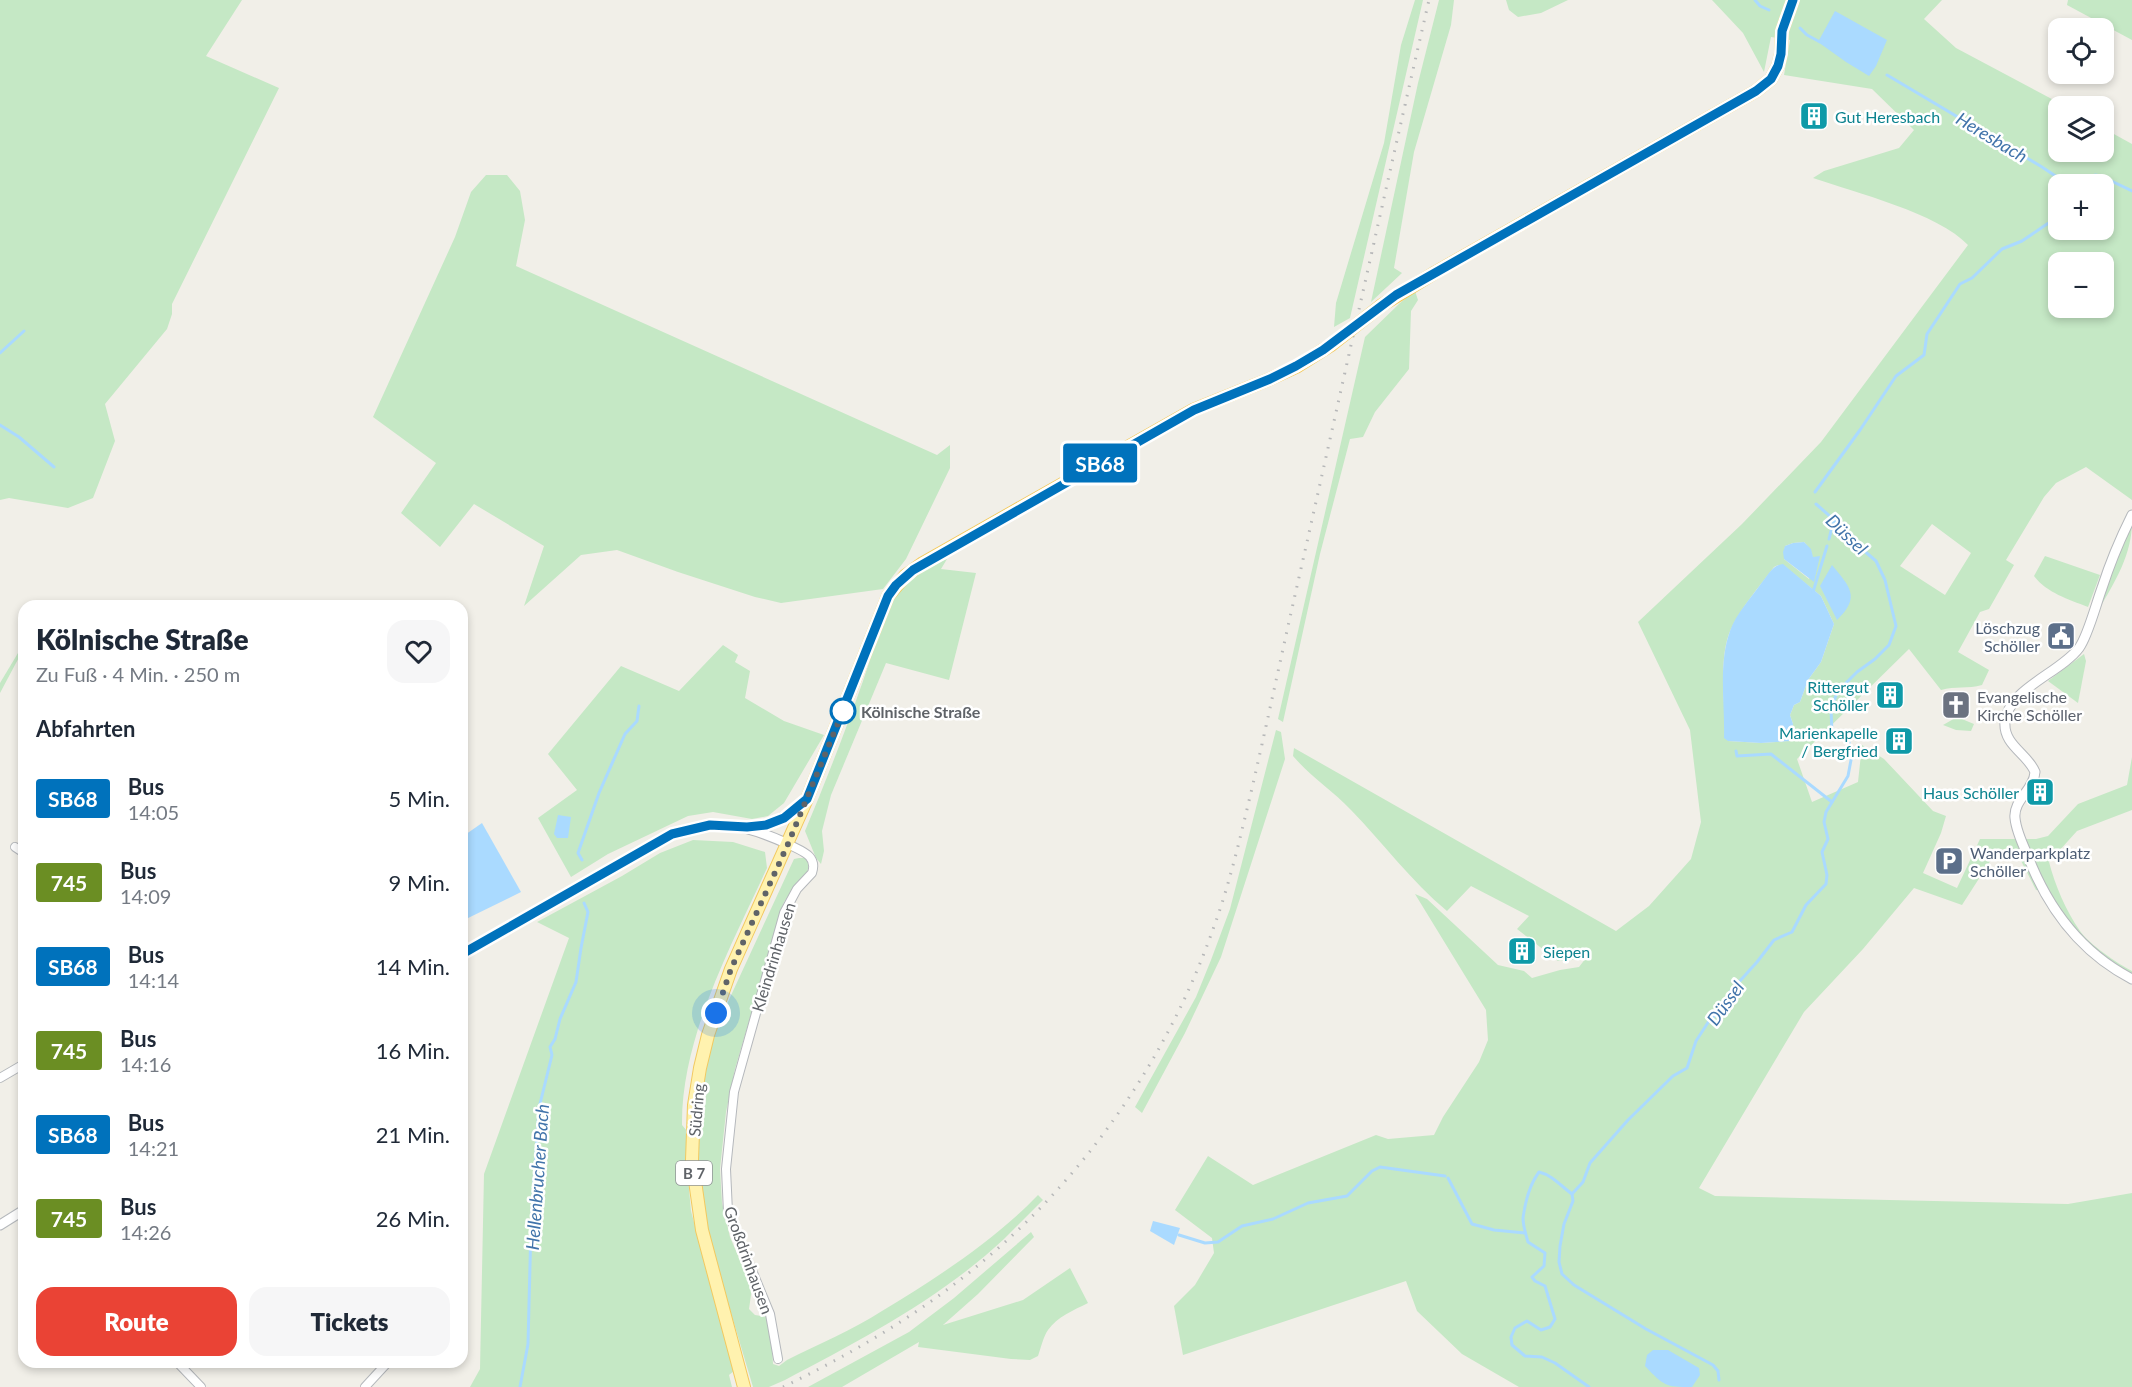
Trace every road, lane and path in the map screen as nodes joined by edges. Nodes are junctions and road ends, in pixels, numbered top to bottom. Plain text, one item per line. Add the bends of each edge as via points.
1 (1793, 0) edge
2 (2132, 515) edge
3 (807, 799) junction
4 (747, 827) junction
5 (788, 844) junction
6 (15, 847) dead end
7 (18, 849) edge
8 (468, 951) edge
9 (2132, 979) edge
10 (744, 1055) joint
11 (18, 1068) edge
12 (0, 1078) edge
13 (18, 1214) edge
14 (0, 1225) edge
15 (778, 1359) dead end
16 (183, 1368) edge
17 (382, 1368) edge
18 (743, 1382) edge
19 (201, 1387) edge
20 (365, 1387) edge

1 - 3 main road, B 7, bridge via 1782,31 1778,66 1771,79 1756,91 1436,272 1296,366 1194,410 905,576 882,608
2 - 9 street via 2080,647 2014,701 2005,726 2012,743 2035,772 2015,818 2034,873 2077,939
3 - 4 street via 779,820
3 - 5 main road, B 7
4 - 5 street
4 - 8 street via 710,825 672,834
5 - 10 street, Kleindrinhausen via 809,855 814,868 789,900 784,913
5 - 18 main road, Südring / B 7 via 731,969 708,1035 694,1105 692,1160 702,1230
6 - 7 street
10 - 15 street, Großdrinhausen via 729,1129 726,1197 734,1229 770,1314
11 - 12 street
13 - 14 street
16 - 19 street
17 - 20 street

